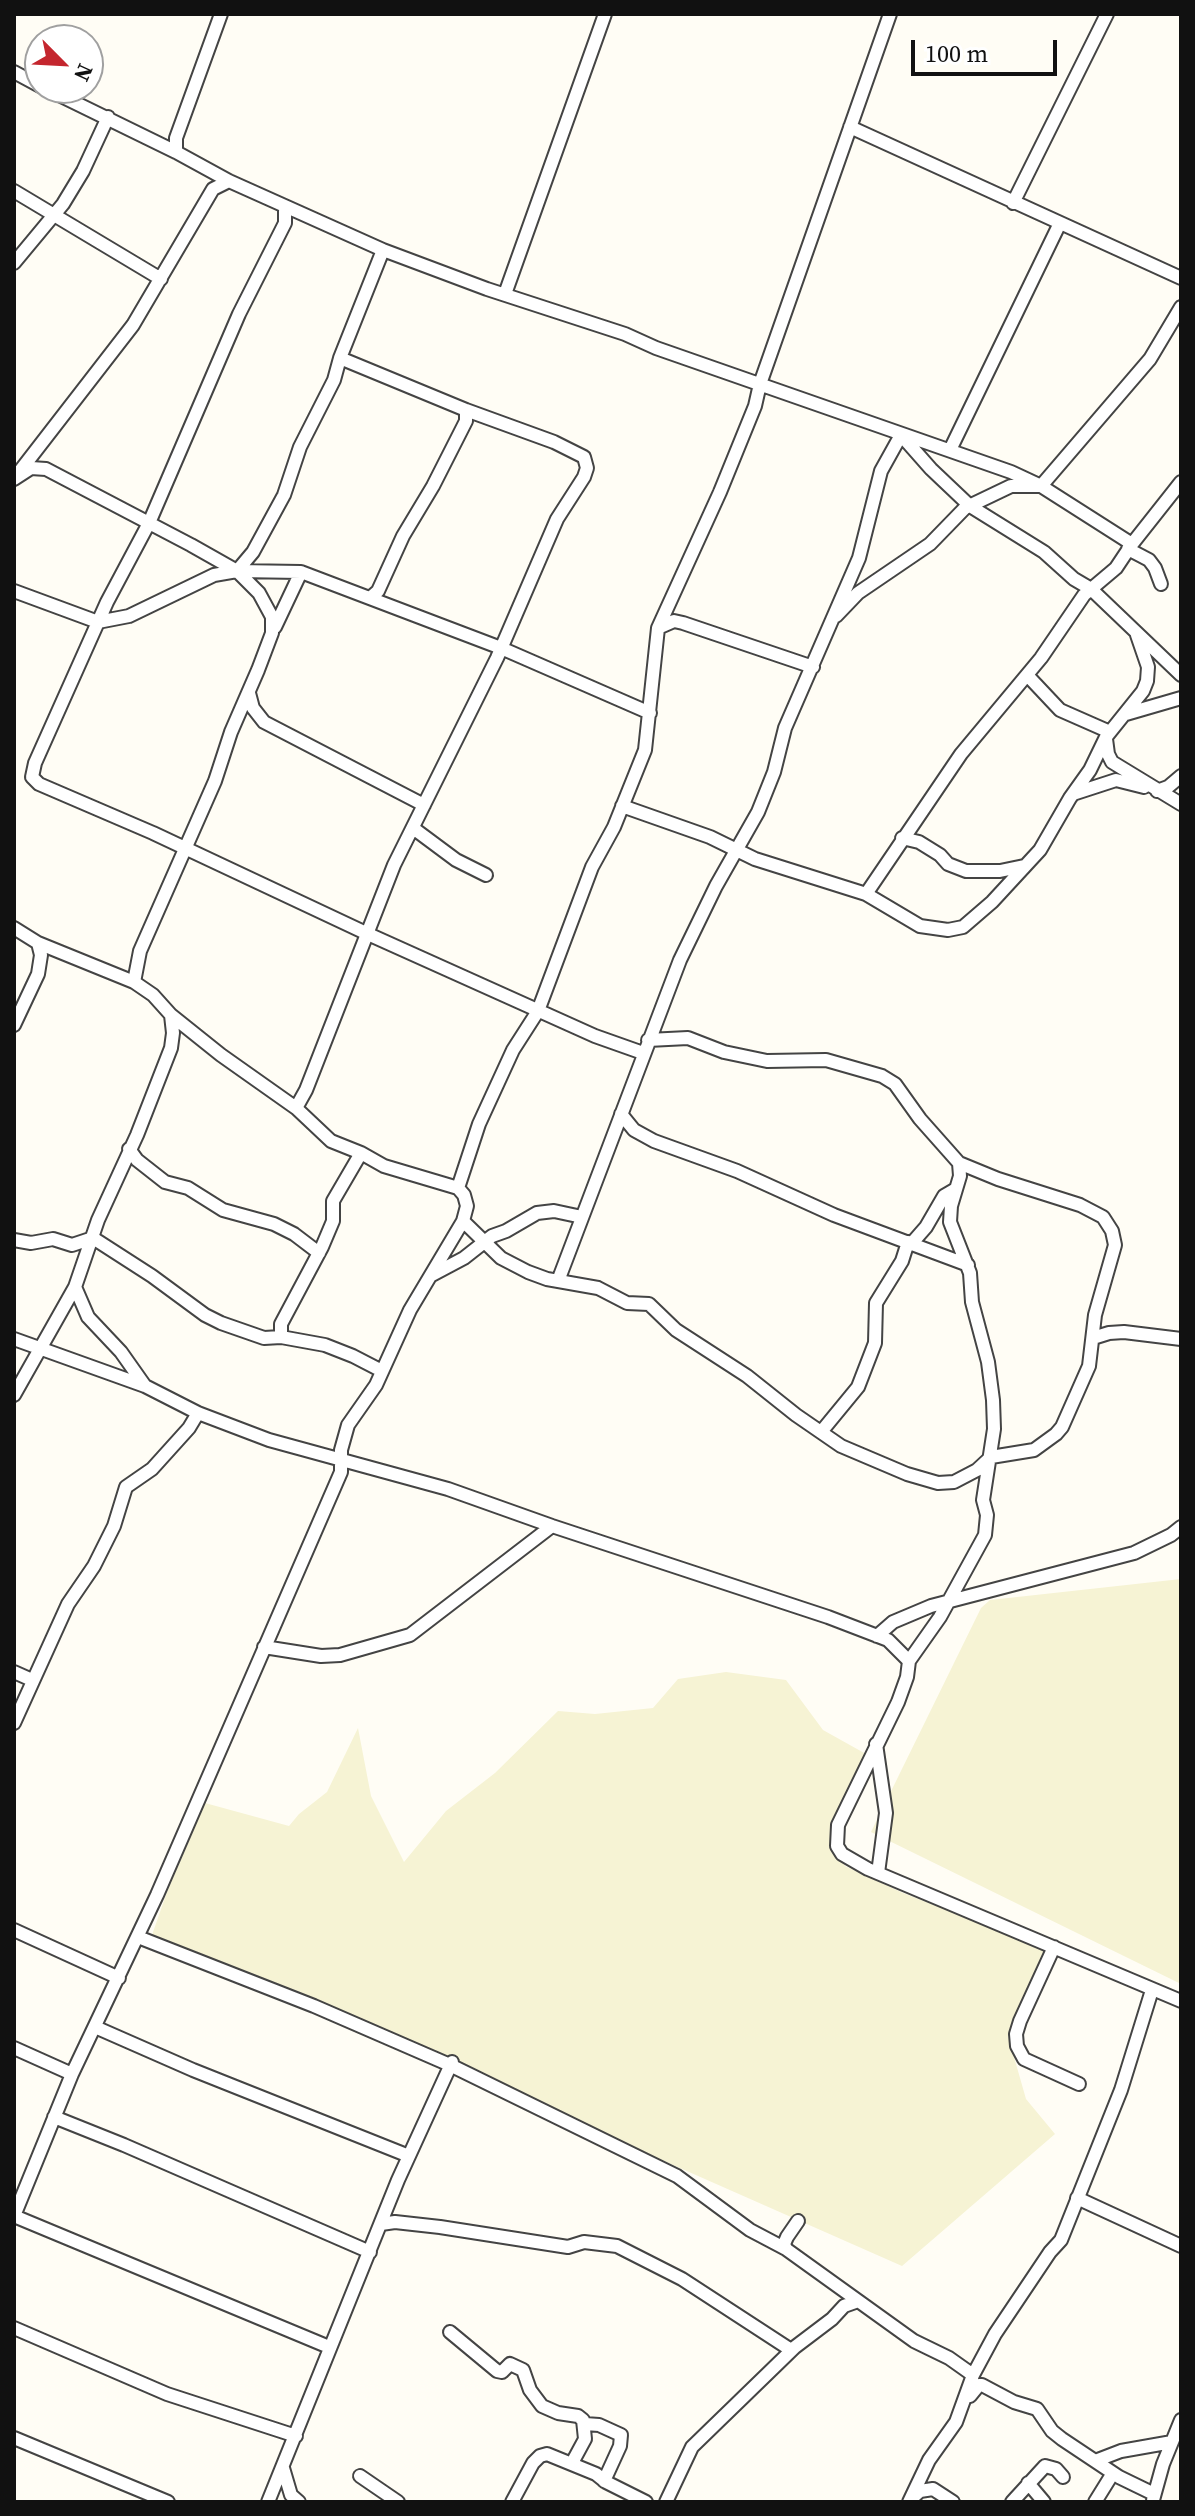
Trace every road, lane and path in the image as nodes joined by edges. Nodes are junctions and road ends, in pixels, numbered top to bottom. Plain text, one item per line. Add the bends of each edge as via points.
1 (221, 14) edge
2 (605, 14) edge
3 (890, 14) edge
4 (1107, 14) edge
5 (79, 104) edge
6 (108, 117) junction
7 (850, 127) junction
8 (176, 152) junction
9 (229, 181) junction
10 (14, 191) edge
11 (1013, 203) junction
12 (285, 207) junction
13 (56, 216) junction
14 (1060, 223) junction
15 (383, 250) junction
16 (14, 263) edge
17 (1181, 278) edge
18 (161, 279) junction
19 (505, 294) junction
20 (1181, 307) edge
21 (340, 358) junction
22 (760, 384) junction
23 (466, 410) junction
24 (901, 435) junction
25 (950, 450) junction
26 (14, 479) edge
27 (1041, 486) junction
28 (1180, 486) edge
29 (970, 506) junction
30 (149, 523) junction
31 (1130, 546) junction
32 (237, 571) junction
33 (301, 572) junction
34 (1161, 584) dead end
35 (1091, 589) junction
36 (14, 591) edge
37 (370, 598) junction
38 (831, 621) junction
39 (98, 622) junction
40 (658, 628) junction
41 (1136, 632) junction
42 (272, 633) junction
43 (501, 648) junction
44 (813, 667) junction
45 (1027, 675) junction
46 (1181, 675) edge
47 (249, 693) junction
48 (1181, 698) edge
49 (650, 713) junction
50 (1124, 715) junction
51 (264, 722) junction
52 (231, 732) junction
53 (1108, 734) junction
54 (1181, 776) edge
55 (1156, 790) junction
56 (1073, 794) junction
57 (1181, 804) edge
58 (424, 805) junction
59 (622, 806) junction
60 (413, 828) junction
61 (902, 838) junction
62 (184, 849) junction
63 (737, 850) junction
64 (1024, 866) junction
65 (486, 875) dead end
66 (866, 894) junction
67 (14, 928) edge
68 (368, 934) junction
69 (38, 943) junction
70 (134, 982) junction
71 (538, 1011) junction
72 (171, 1015) junction
73 (14, 1025) edge
74 (648, 1040) junction
75 (643, 1053) junction
76 (296, 1108) junction
77 (621, 1114) junction
78 (129, 1149) junction
79 (361, 1153) junction
80 (959, 1163) junction
81 (458, 1188) junction
82 (956, 1189) junction
83 (582, 1217) junction
84 (463, 1221) junction
85 (93, 1238) junction
86 (14, 1240) edge
87 (484, 1241) junction
88 (910, 1243) junction
89 (319, 1253) junction
90 (968, 1265) junction
91 (431, 1276) junction
92 (558, 1281) junction
93 (75, 1287) junction
94 (281, 1337) junction
95 (1093, 1338) junction
96 (14, 1339) edge
97 (1181, 1339) edge
98 (39, 1346) junction
99 (382, 1371) junction
100 (145, 1386) junction
101 (14, 1395) edge
102 (198, 1413) junction
103 (821, 1432) junction
104 (991, 1457) junction
105 (341, 1459) junction
106 (552, 1526) junction
107 (1181, 1527) edge
108 (947, 1603) junction
109 (877, 1636) junction
110 (264, 1647) junction
111 (909, 1661) junction
112 (14, 1672) edge
113 (32, 1680) junction
114 (14, 1723) edge
115 (876, 1744) junction
116 (878, 1873) junction
117 (14, 1930) edge
118 (138, 1937) junction
119 (1054, 1947) junction
120 (119, 1978) junction
121 (1152, 1990) junction
122 (1181, 2001) edge
123 (95, 2027) junction
124 (14, 2048) edge
125 (451, 2064) junction
126 (72, 2074) junction
127 (1079, 2084) dead end
128 (54, 2117) junction
129 (409, 2156) junction
130 (1077, 2198) junction
131 (14, 2216) edge
132 (798, 2221) dead end
133 (381, 2224) junction
134 (1181, 2246) edge
135 (786, 2249) junction
136 (370, 2252) junction
137 (858, 2301) junction
138 (14, 2328) edge
139 (450, 2332) dead end
140 (329, 2347) junction
141 (791, 2350) junction
142 (973, 2375) junction
143 (964, 2403) junction
144 (1181, 2420) edge
145 (585, 2424) junction
146 (296, 2436) junction
147 (14, 2438) edge
148 (1172, 2442) junction
149 (1095, 2461) junction
150 (572, 2463) junction
151 (283, 2468) junction
152 (1113, 2473) junction
153 (360, 2476) dead end
154 (1063, 2477) dead end
155 (604, 2481) junction
156 (1028, 2483) junction
157 (627, 2498) edge
158 (1153, 2498) edge
159 (909, 2501) edge
160 (168, 2502) edge
161 (268, 2502) edge
162 (299, 2502) edge
163 (398, 2502) edge
164 (512, 2502) edge
165 (646, 2502) edge
166 (666, 2502) edge
167 (953, 2502) edge
168 (1012, 2502) edge
169 (1044, 2502) edge
170 (1095, 2502) edge

1 - 8 street via 176,138
2 - 19 street
3 - 7 street
4 - 11 street
5 - 6 street
6 - 8 street
6 - 13 street
7 - 11 street
7 - 22 street
8 - 9 street
9 - 12 street
9 - 18 street via 213,189
10 - 13 street
11 - 14 street
12 - 15 street
12 - 30 street via 285,223 239,314
13 - 16 street
13 - 18 street
14 - 17 street
14 - 25 street
15 - 19 street
15 - 21 street
18 - 26 street via 122,341
19 - 22 street
20 - 27 street via 1150,359
21 - 23 street
21 - 32 street via 278,509
22 - 24 street
22 - 40 street via 749,423
23 - 37 street via 466,421 433,486
23 - 43 street via 546,438 587,462
24 - 25 street
24 - 29 street
24 - 38 street via 881,471 859,558
25 - 27 street
26 - 30 street via 31,468 46,469
27 - 29 street via 1011,486
27 - 31 street
28 - 31 street
29 - 35 street
29 - 38 street via 930,544 858,593
30 - 32 street
30 - 39 street
31 - 34 street via 1149,560
31 - 35 street via 1105,580
32 - 33 street
32 - 39 street via 214,575 129,616
32 - 42 street via 270,610
33 - 37 street
33 - 42 street
35 - 41 street
35 - 45 street
36 - 39 street
37 - 43 street
38 - 44 street
39 - 62 street via 32,777
40 - 44 street via 683,623
40 - 49 street
41 - 46 street
41 - 50 street via 1148,667 1147,681
42 - 47 street
43 - 49 street
43 - 58 street
44 - 63 street via 785,728 758,812
45 - 53 street via 1060,710
45 - 61 street via 961,754
47 - 51 street
47 - 52 street
48 - 50 street
49 - 59 street via 645,750
50 - 53 street
51 - 52 street via 247,721
51 - 58 street
52 - 62 street
53 - 55 street via 1112,762
53 - 56 street
54 - 55 street
55 - 56 street via 1116,780
55 - 57 street
56 - 64 street via 1049,838
58 - 60 street
59 - 63 street
59 - 71 street via 592,867
60 - 65 street
60 - 68 street
61 - 64 street via 919,842 966,871
61 - 66 street
62 - 68 street
62 - 70 street via 140,951
63 - 66 street
63 - 74 street via 680,960
64 - 66 street via 963,927 948,930 920,926
67 - 69 street
68 - 71 street
68 - 76 street
69 - 70 street
69 - 73 street via 38,974
70 - 72 street
71 - 75 street
71 - 81 street via 513,1050 479,1124
72 - 76 street
72 - 78 street via 171,1048
74 - 75 street
74 - 80 street via 688,1038 735,1055 767,1061 826,1060 882,1076 895,1084
75 - 77 street
76 - 79 street via 331,1141
77 - 83 street
77 - 88 street via 634,1130 654,1141
78 - 85 street
78 - 89 street via 165,1182 188,1188 223,1210 274,1224
79 - 81 street via 384,1166
79 - 89 street via 333,1201 333,1221
80 - 82 street
80 - 95 street via 1103,1217 1115,1245
81 - 84 street via 467,1206
82 - 88 street via 944,1196
82 - 90 street via 950,1222
83 - 87 street via 543,1212
83 - 92 street
84 - 87 street
84 - 91 street
85 - 86 street via 72,1245 53,1239
85 - 93 street
85 - 94 street via 205,1315 264,1338
87 - 91 street
87 - 92 street via 501,1258
88 - 90 street
88 - 103 street via 876,1303 875,1343 858,1387
89 - 94 street via 281,1324
90 - 104 street via 993,1400
91 - 99 street
92 - 103 street via 598,1288 627,1303 646,1302 676,1330
93 - 98 street
93 - 100 street via 88,1317
94 - 99 street via 325,1345
95 - 97 street via 1124,1332
95 - 104 street via 1089,1366 1056,1434 1034,1450
96 - 98 street
98 - 100 street
98 - 101 street
99 - 105 street via 348,1425
100 - 102 street
102 - 105 street
102 - 113 street via 152,1469 126,1487 114,1526
103 - 104 street via 880,1464 938,1483 965,1478
104 - 108 street via 983,1500 985,1535
105 - 106 street
105 - 110 street via 341,1472
106 - 109 street
106 - 110 street via 410,1635 340,1655
107 - 108 street via 1134,1553
108 - 109 street via 893,1622
108 - 111 street
109 - 111 street
110 - 118 street
111 - 115 street via 898,1702
112 - 113 street
113 - 114 street
115 - 116 street via 886,1813
115 - 116 street via 836,1835 842,1854
116 - 119 street
117 - 120 street
118 - 120 street
118 - 125 street
119 - 121 street
119 - 127 street via 1020,2021 1017,2046 1024,2059
120 - 123 street
121 - 122 street
121 - 130 street via 1121,2090
123 - 126 street
123 - 129 street
124 - 126 street
125 - 129 street
125 - 135 street via 677,2176 750,2230
126 - 128 street
128 - 131 street
128 - 136 street
129 - 133 street
130 - 134 street
130 - 142 street via 1061,2240
131 - 140 street
132 - 135 street
133 - 136 street
133 - 141 street via 440,2227 568,2247 584,2242 617,2246 682,2279
135 - 137 street
136 - 140 street
137 - 141 street via 844,2306
137 - 142 street
138 - 146 street via 167,2394
139 - 145 street via 497,2371 510,2364 523,2370 542,2406 578,2416
140 - 146 street
141 - 166 street via 692,2447
142 - 143 street
143 - 149 street via 980,2385 1037,2409 1052,2431
143 - 159 street
144 - 148 street
145 - 150 street via 585,2439
145 - 155 street via 621,2435
146 - 151 street
147 - 160 street
148 - 149 street
148 - 158 street
149 - 152 street
150 - 155 street
150 - 164 street via 552,2454 540,2456
151 - 161 street
151 - 162 street via 291,2495
152 - 158 street
152 - 170 street
153 - 163 street
154 - 156 street via 1045,2466
155 - 157 street
156 - 168 street
156 - 169 street
157 - 165 street
159 - 167 street via 920,2491 933,2489

